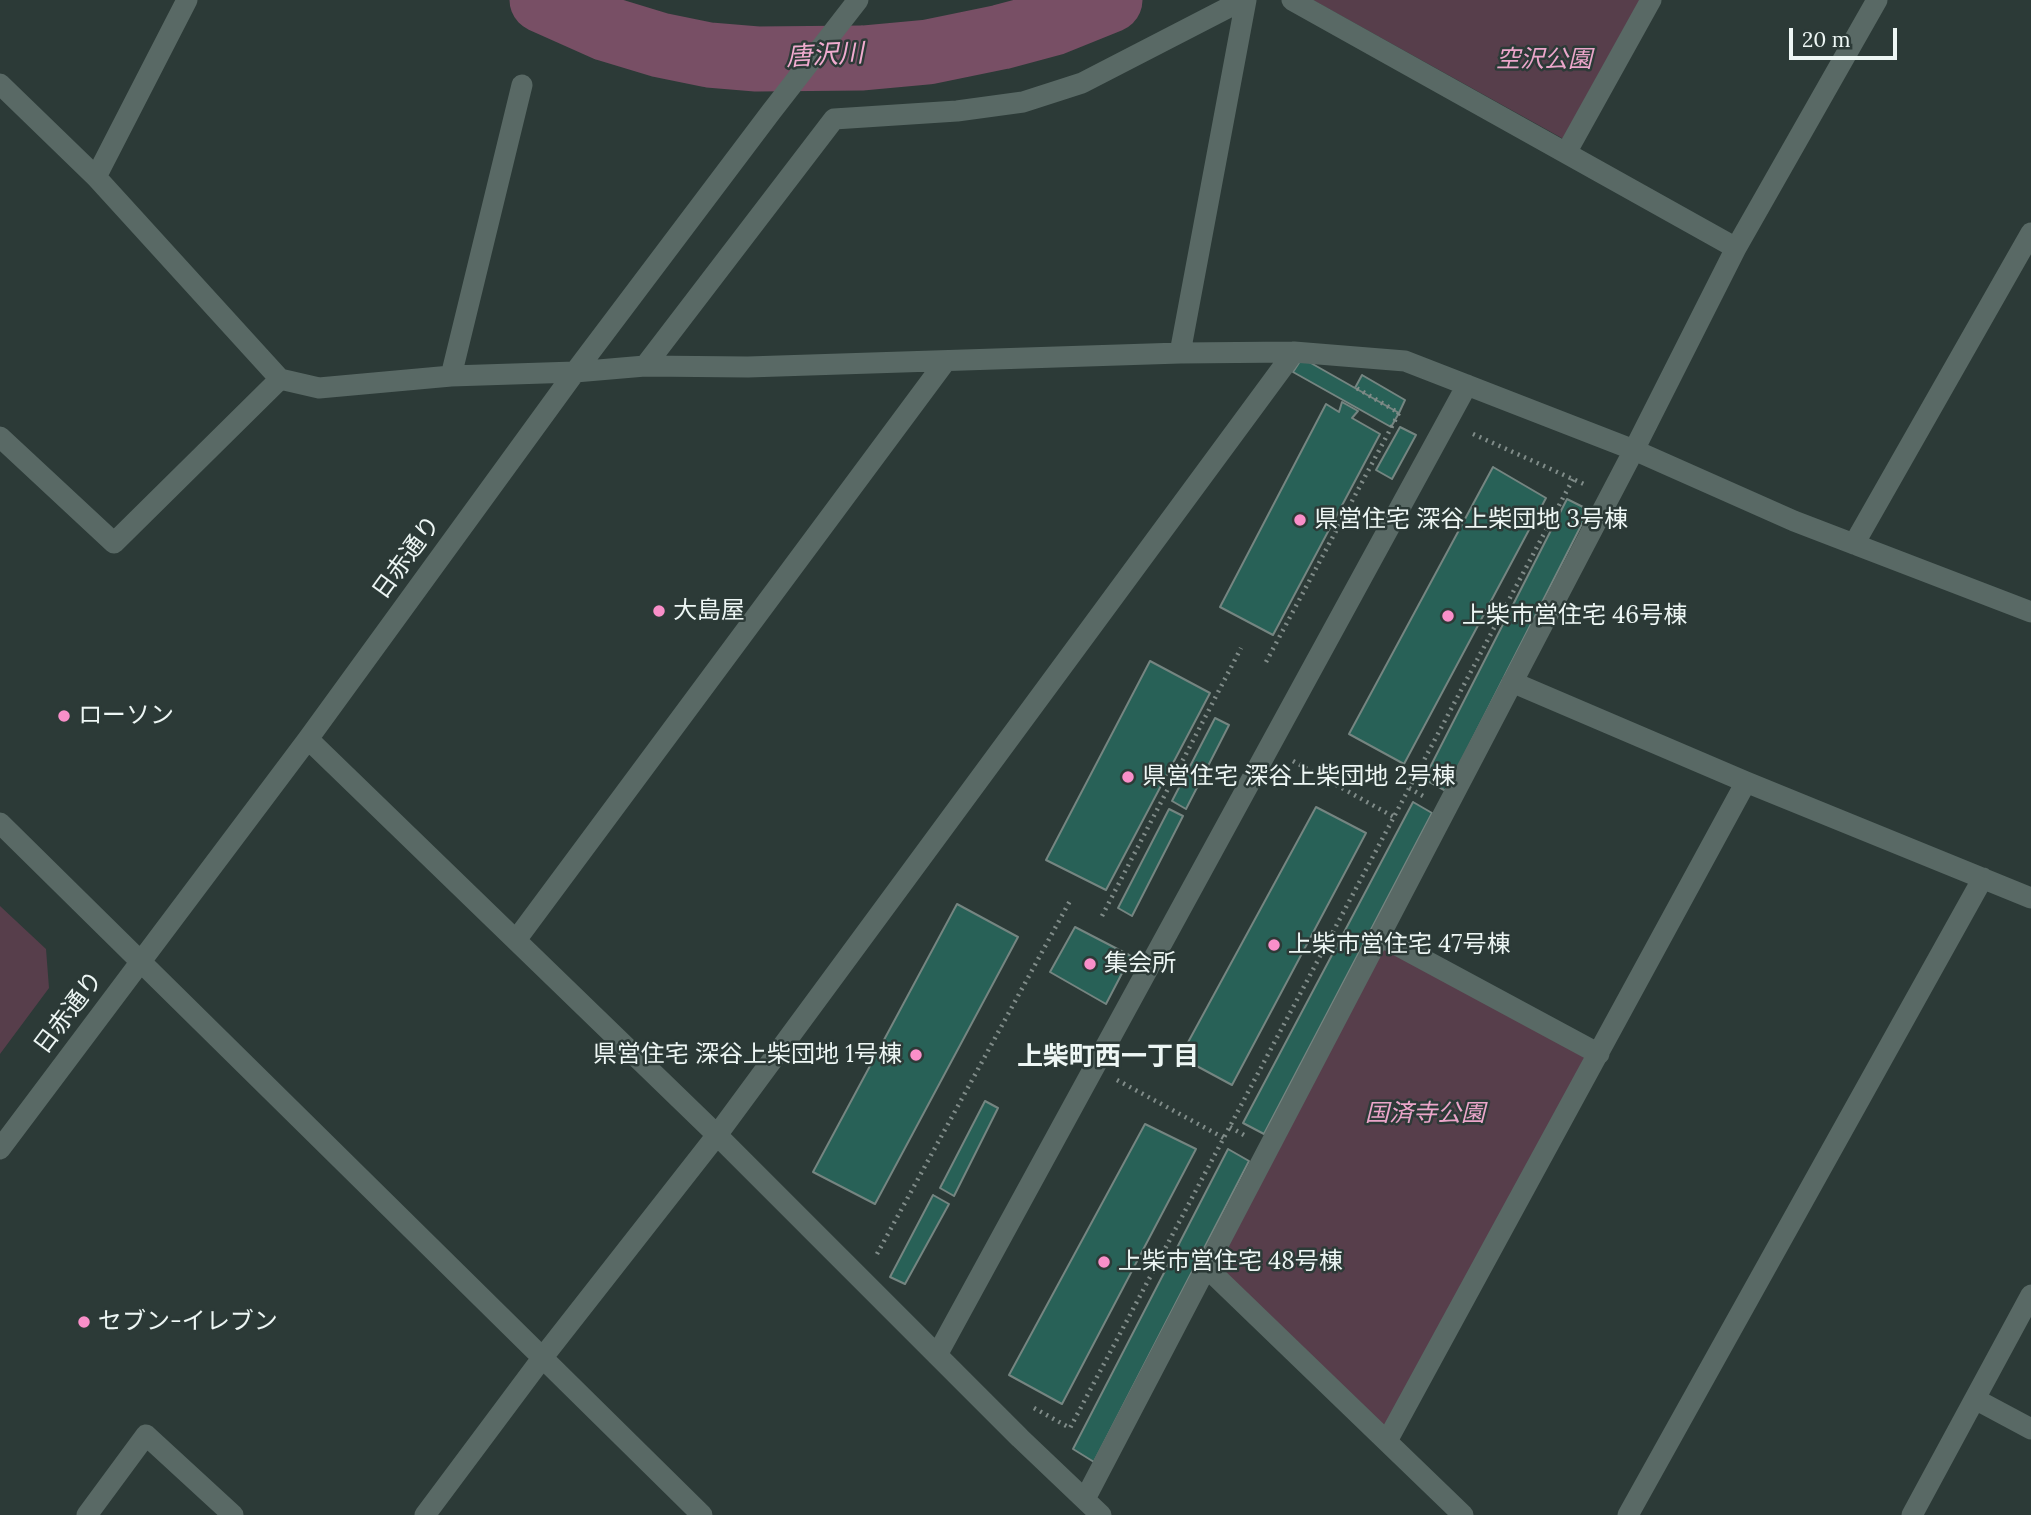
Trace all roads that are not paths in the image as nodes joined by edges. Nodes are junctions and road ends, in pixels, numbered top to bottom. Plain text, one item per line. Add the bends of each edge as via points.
1 (187, 0) edge
2 (1245, 0) edge
3 (1292, 0) edge
4 (1651, 0) edge
5 (1877, 0) edge
6 (852, 8) edge
7 (0, 84) edge
8 (522, 85) dead end
9 (1566, 153) junction
10 (96, 177) junction
11 (2031, 233) edge
12 (1736, 248) junction
13 (1294, 352) junction
14 (1180, 353) junction
15 (945, 362) junction
16 (645, 366) junction
17 (575, 372) junction
18 (451, 376) junction
19 (280, 379) junction
20 (1467, 385) junction
21 (0, 437) edge
22 (1634, 450) junction
23 (1854, 544) junction
24 (2031, 612) edge
25 (1512, 682) junction
26 (308, 739) junction
27 (1746, 782) junction
28 (0, 823) edge
29 (1983, 878) junction
30 (2031, 898) edge
31 (1380, 936) junction
32 (516, 940) junction
33 (140, 963) junction
34 (1599, 1054) junction
35 (717, 1135) junction
36 (0, 1149) edge
37 (1206, 1267) junction
38 (2031, 1296) edge
39 (937, 1355) junction
40 (542, 1357) junction
41 (1975, 1399) junction
42 (2031, 1429) edge
43 (1387, 1441) junction
44 (1085, 1499) junction
45 (87, 1515) edge
46 (233, 1515) edge
47 (425, 1515) edge
48 (702, 1515) edge
49 (1101, 1515) edge
50 (1463, 1515) edge
51 (1629, 1515) edge
52 (1912, 1515) edge

1 - 10 street
2 - 14 street
2 - 16 street via 1082,83 1023,102 834,119
3 - 9 street
4 - 9 street
5 - 12 street
6 - 17 street, 日赤通り
7 - 10 street
8 - 18 street
9 - 12 street
10 - 19 street
11 - 23 street
12 - 22 street
13 - 14 street
13 - 20 street via 1405,361
13 - 35 street
14 - 15 street
15 - 16 street
15 - 32 street
16 - 17 street
17 - 18 street
17 - 26 street, 日赤通り
18 - 19 street via 319,388
19 - 21 street via 114,543
20 - 22 street
20 - 39 street
22 - 23 street
22 - 25 street
23 - 24 street
25 - 27 street
25 - 31 street
26 - 32 street
26 - 33 street, 日赤通り
27 - 29 street
27 - 34 street
28 - 33 street
29 - 30 street
29 - 51 street
31 - 34 street
31 - 37 street
32 - 35 street
33 - 36 street, 日赤通り
33 - 40 street
34 - 43 street
35 - 39 street
35 - 40 street
37 - 43 street
37 - 44 street
38 - 41 street
39 - 44 street
40 - 47 street
40 - 48 street
41 - 42 street
41 - 52 street
43 - 50 street
44 - 49 street
45 - 46 street via 146,1435

